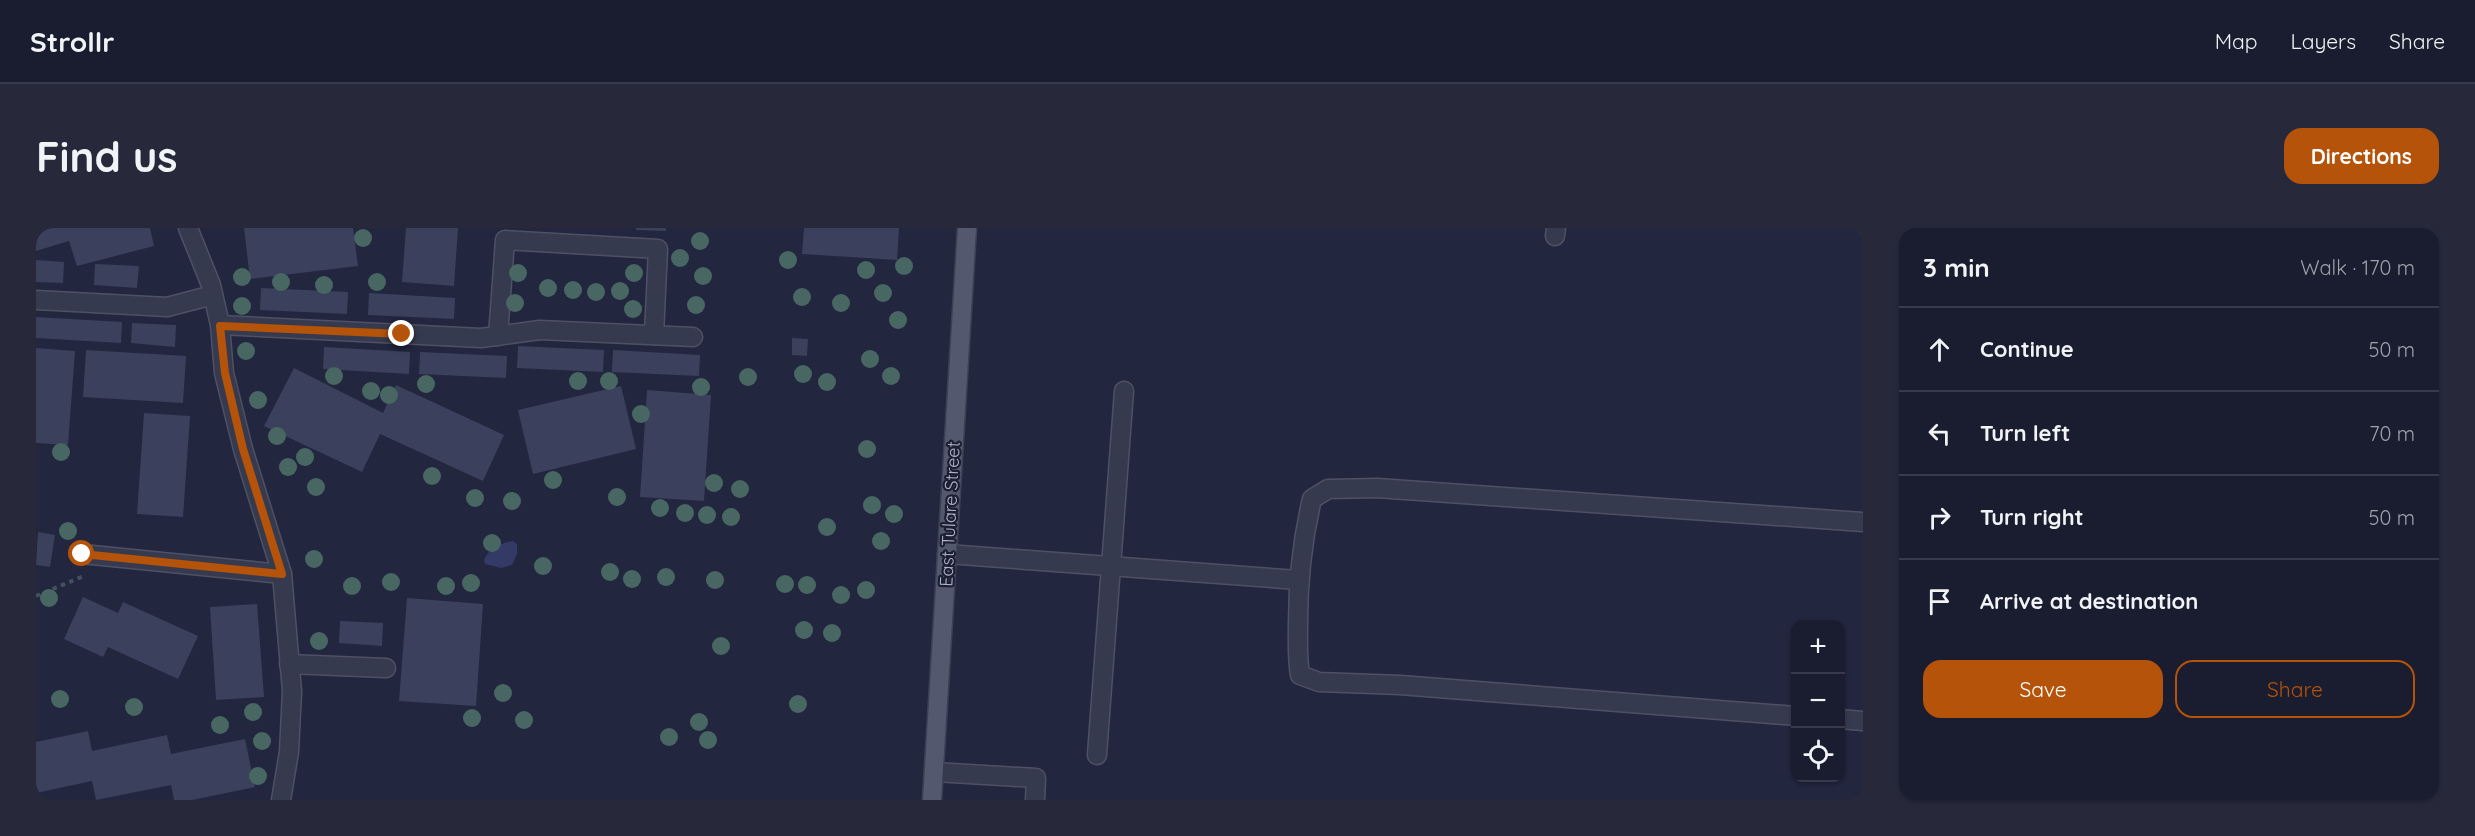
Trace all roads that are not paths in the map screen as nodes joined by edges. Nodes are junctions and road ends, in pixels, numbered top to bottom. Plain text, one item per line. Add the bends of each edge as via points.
1 (188, 228) edge
2 (967, 228) edge
3 (213, 295) junction
4 (36, 300) edge
5 (220, 326) junction
6 (654, 335) junction
7 (498, 336) junction
8 (693, 337) dead end
9 (1124, 391) dead end
10 (1863, 522) edge
11 (82, 554) dead end
12 (947, 554) junction
13 (1111, 567) junction
14 (282, 574) junction
15 (1298, 580) junction
16 (289, 664) junction
17 (386, 668) dead end
18 (1791, 716) edge
19 (1845, 719) edge
20 (1863, 721) edge
21 (1097, 755) dead end
22 (935, 772) junction
23 (281, 800) edge
24 (932, 800) edge
25 (1035, 800) edge

1 - 3 lane
2 - 12 main road, East Tulare Street
3 - 4 lane via 167,308
3 - 5 lane
5 - 7 lane
5 - 14 lane via 225,373 243,449
6 - 7 lane via 540,330
6 - 7 lane via 658,249 504,240
6 - 8 lane
9 - 13 lane
10 - 15 lane via 1377,488 1328,489 1312,499
11 - 14 lane
12 - 13 lane
12 - 22 main road, East Tulare Street
13 - 15 lane
13 - 21 lane
14 - 16 lane
15 - 18 lane via 1297,662 1300,675 1319,682
16 - 17 lane
16 - 23 lane via 289,752
19 - 20 lane
22 - 24 main road, East Tulare Street
22 - 25 lane via 1036,777

